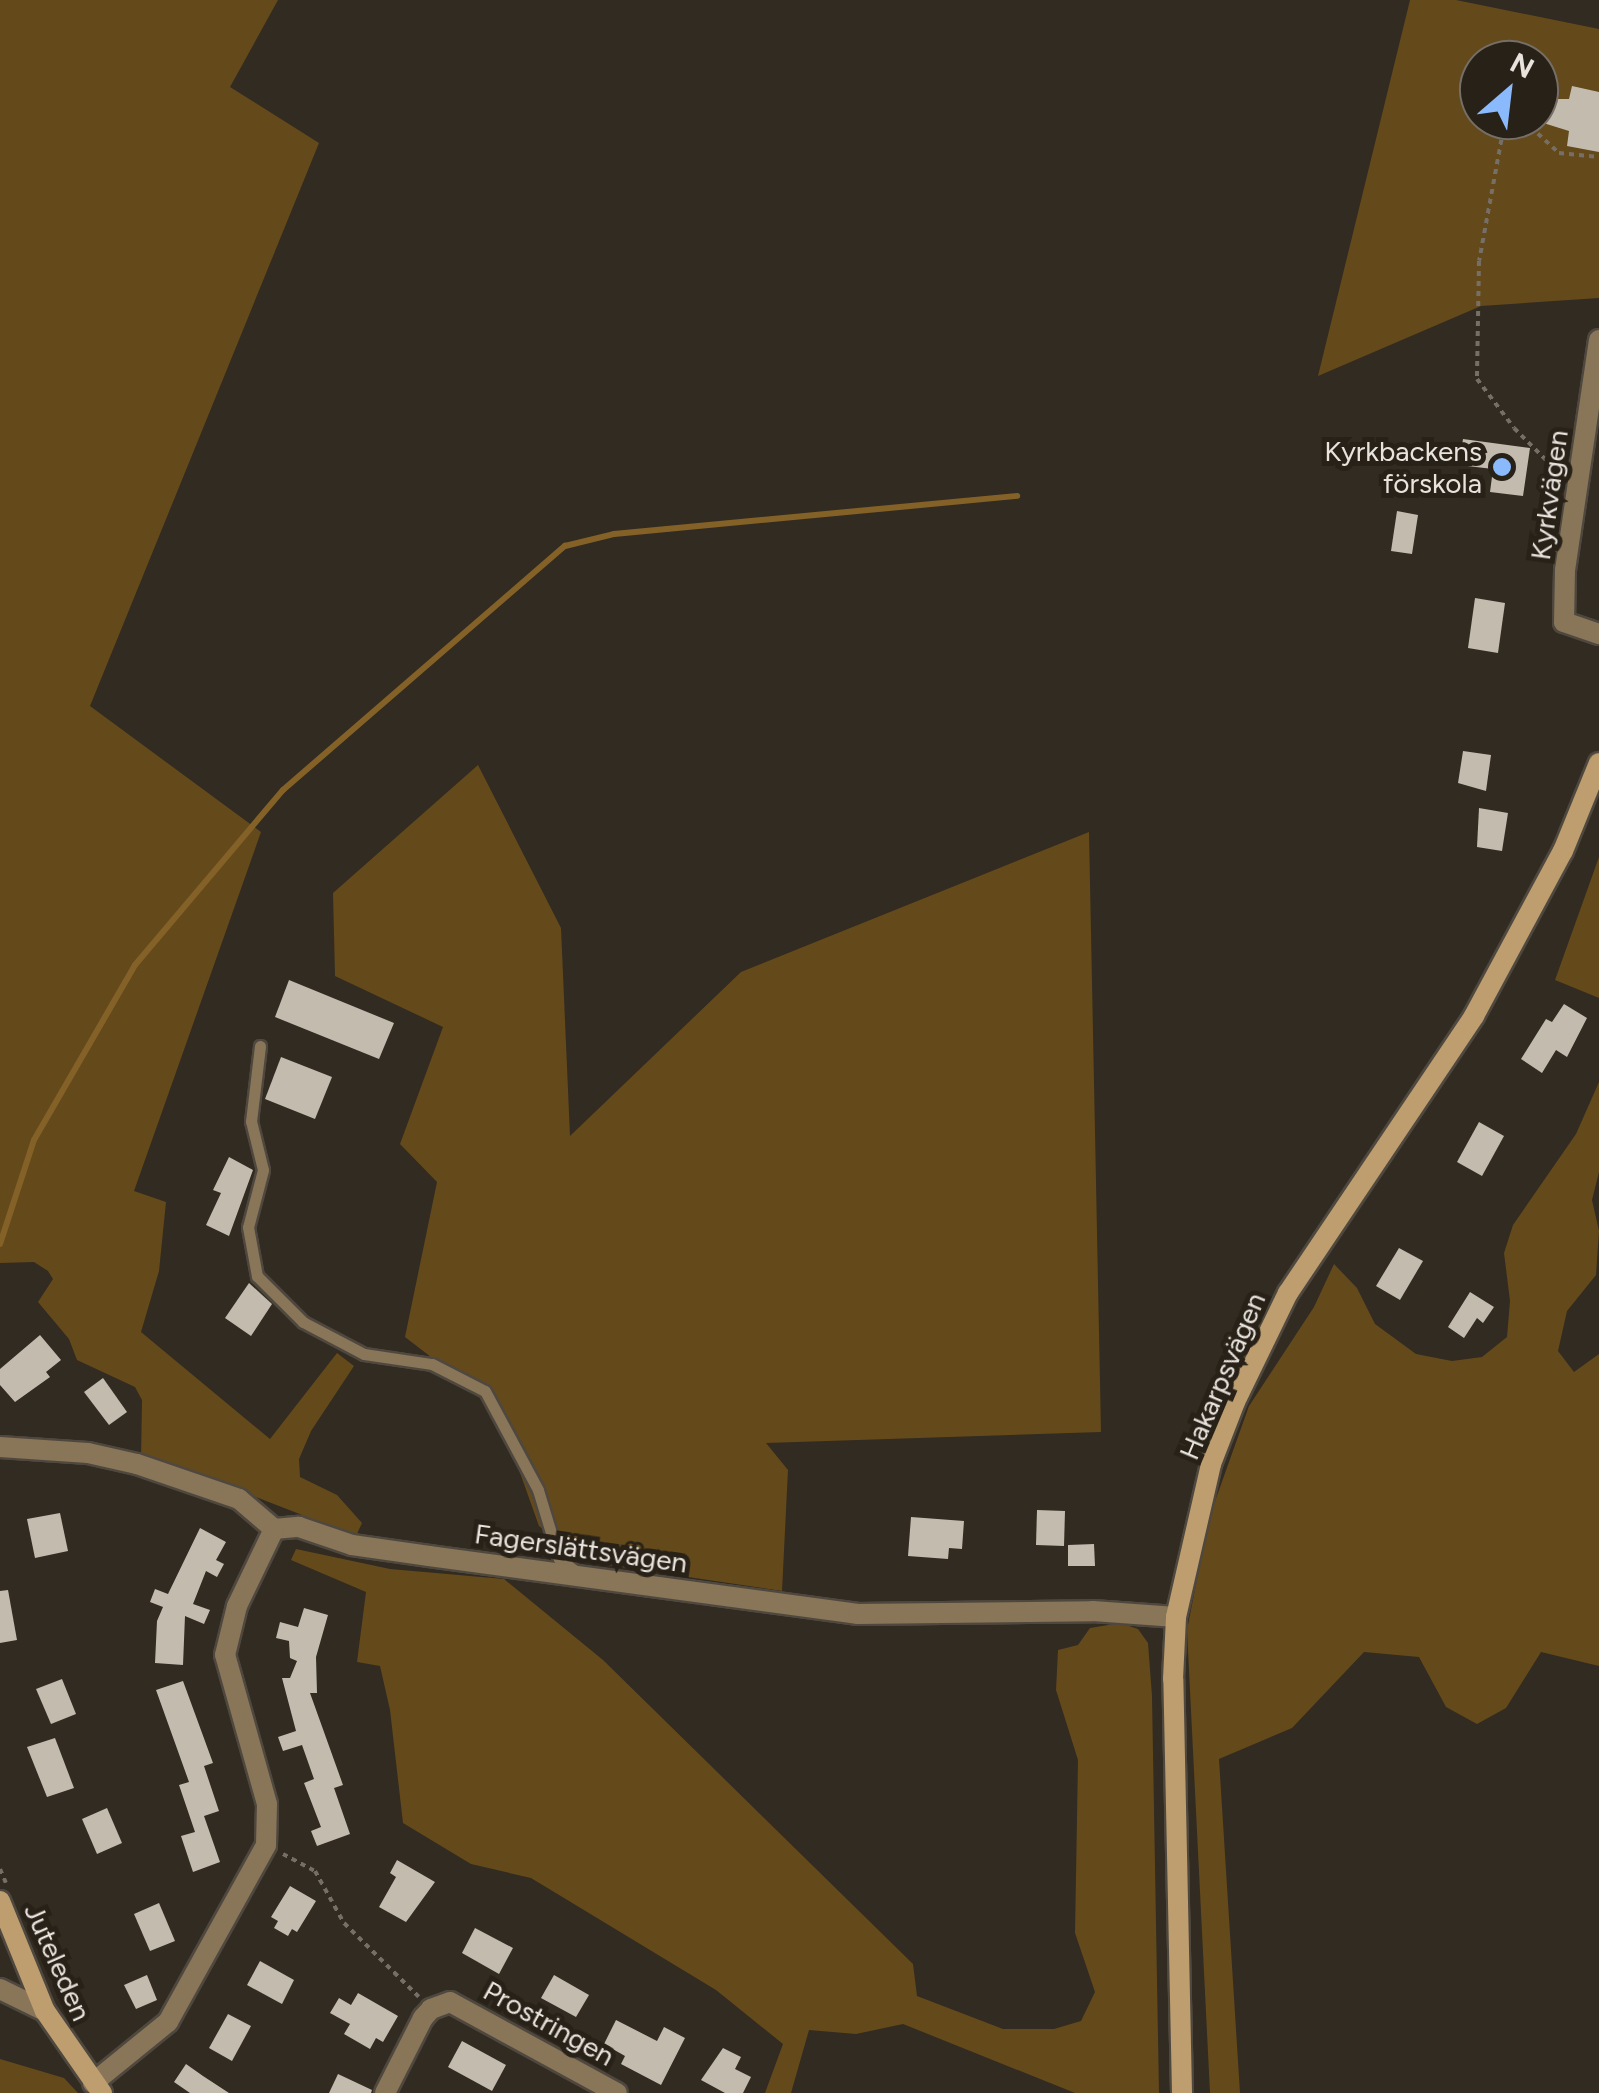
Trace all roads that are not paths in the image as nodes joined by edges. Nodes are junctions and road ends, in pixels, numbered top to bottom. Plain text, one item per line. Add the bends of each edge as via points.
1 (1599, 340) edge
2 (1599, 634) edge
3 (1599, 763) edge
4 (260, 1046) dead end
5 (0, 1447) edge
6 (274, 1529) junction
7 (581, 1574) junction
8 (1176, 1617) junction
9 (0, 1901) edge
10 (0, 1989) edge
11 (45, 2011) junction
12 (97, 2088) edge
13 (385, 2093) edge
14 (617, 2093) edge
15 (1182, 2093) edge

1 - 2 street, Kyrkvägen via 1565,570 1564,622
3 - 8 street, Hakarpsvägen via 1562,851 1474,1016 1266,1335 1211,1464
4 - 7 lane via 250,1121 263,1170 248,1227 257,1276 303,1322 364,1354 432,1364 485,1391 538,1490 559,1559
5 - 6 street via 138,1464 240,1499
6 - 7 street, Fagerslättsvägen via 299,1527 352,1545
6 - 12 street via 237,1606 225,1654 267,1804 266,1845 168,2022
7 - 8 street, Fagerslättsvägen via 858,1614 1093,1610
8 - 15 street, Hakarpsvägen
9 - 11 street, Juteleden
10 - 11 street
11 - 12 street, Juteleden
13 - 14 street, Prostringen via 431,2008 450,2002

